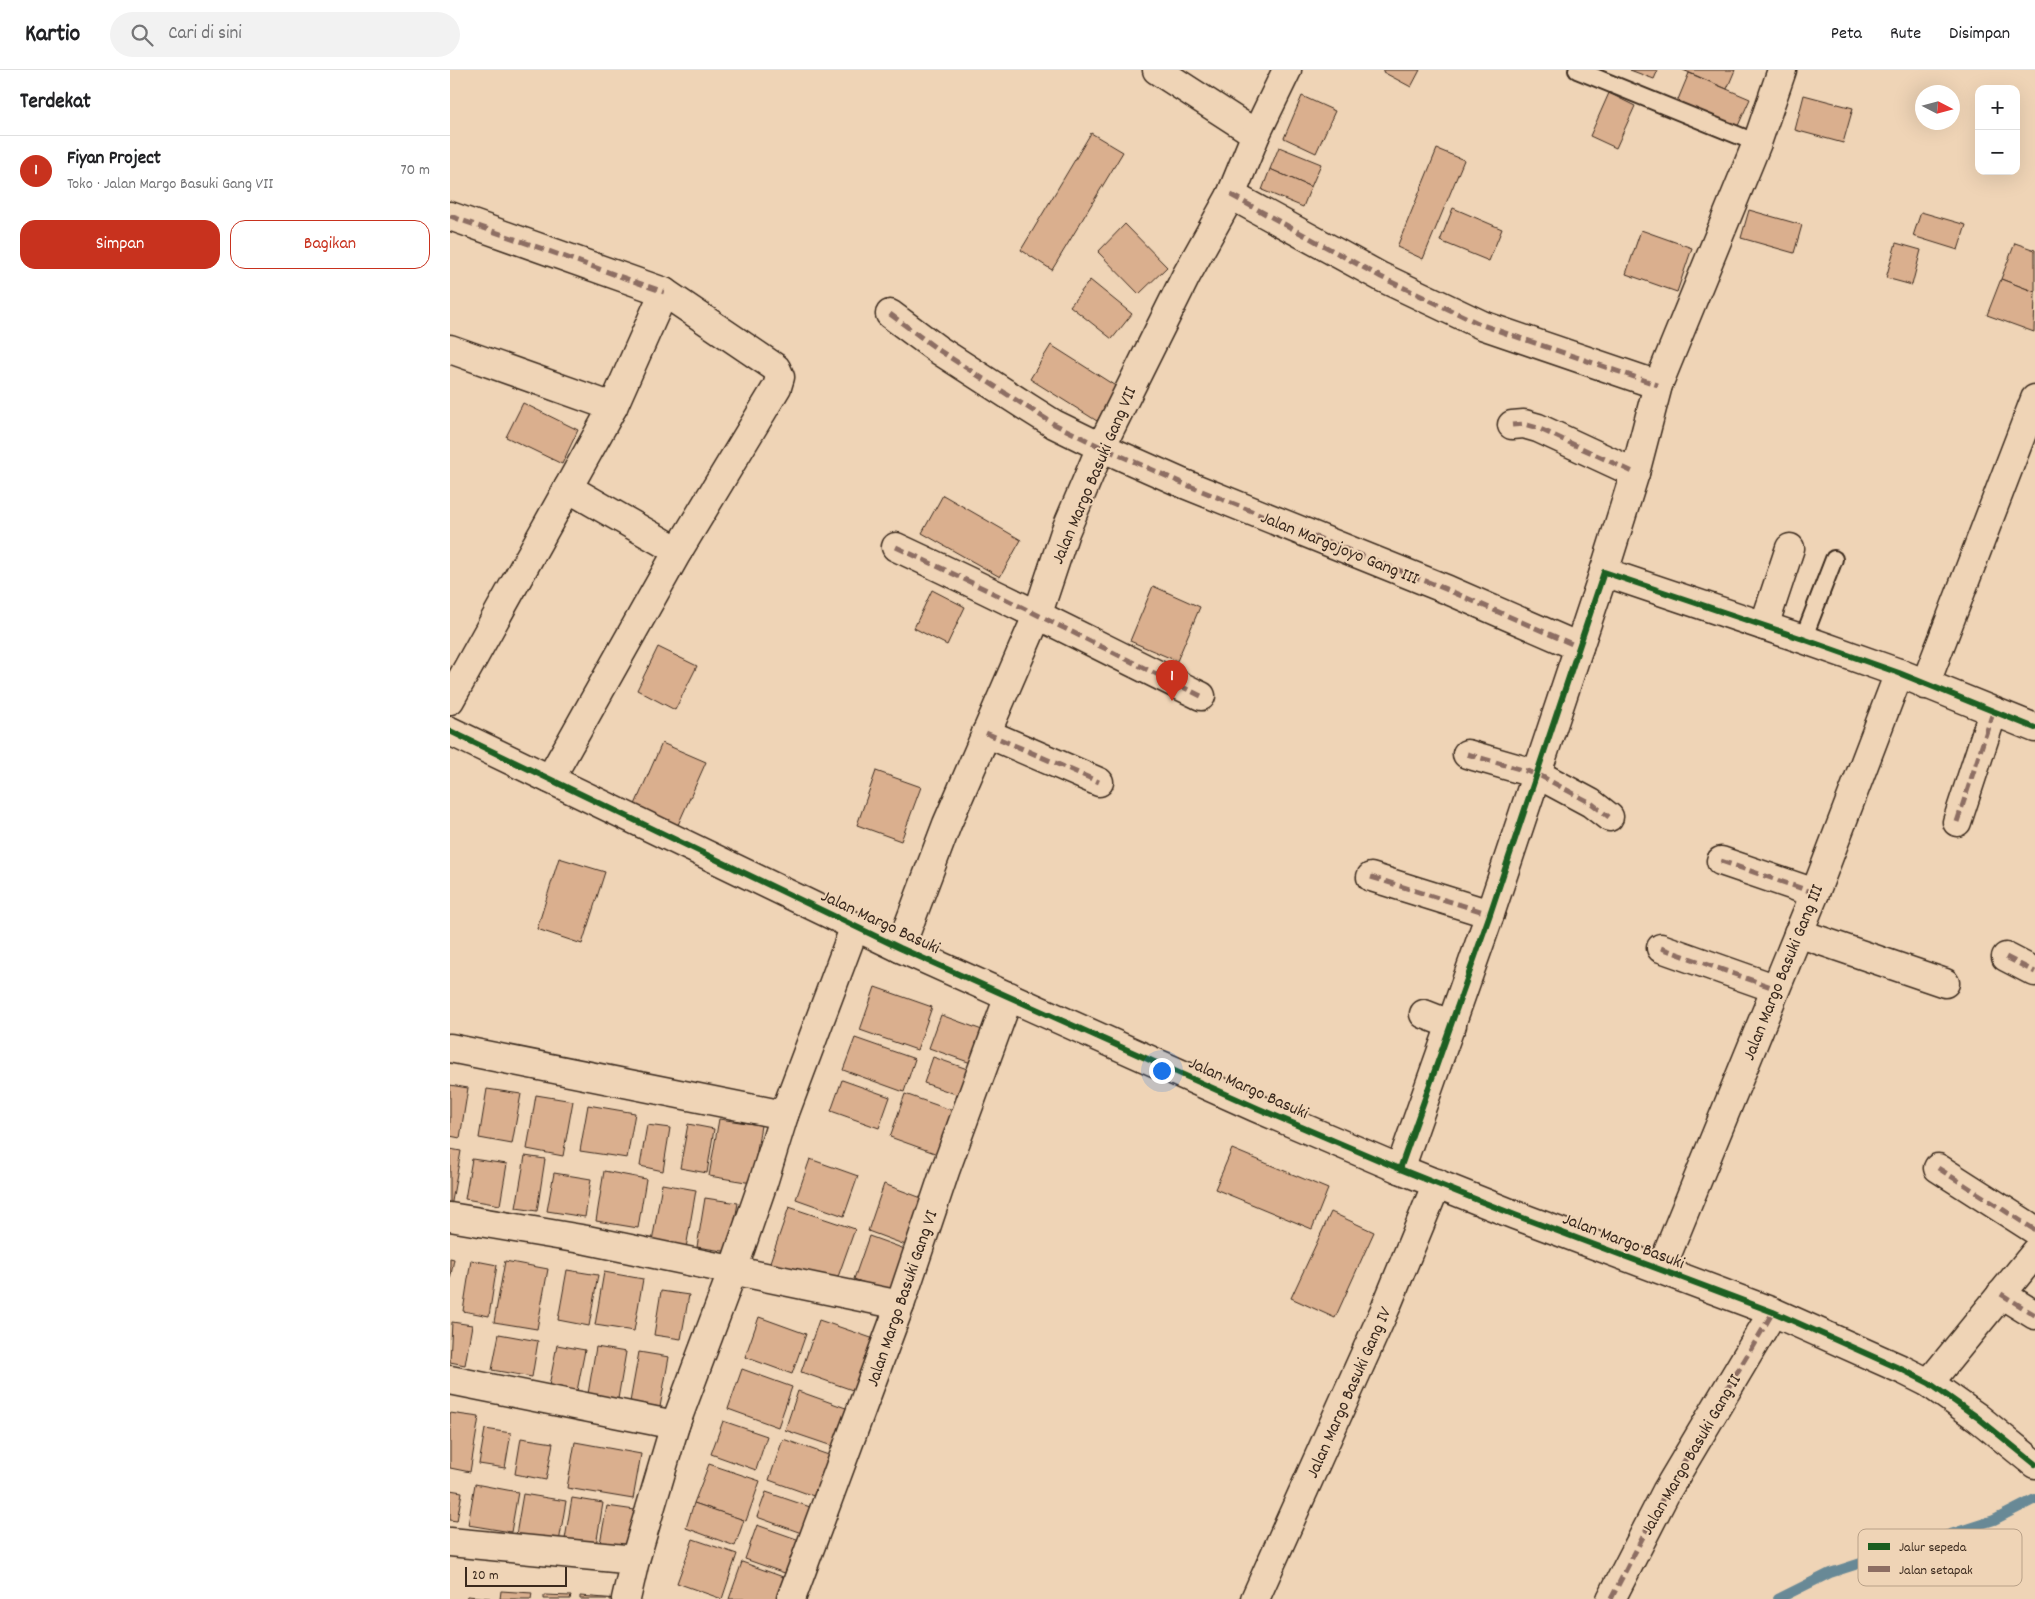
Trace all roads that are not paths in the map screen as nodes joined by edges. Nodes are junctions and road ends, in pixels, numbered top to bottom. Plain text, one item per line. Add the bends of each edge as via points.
1 (1157, 70) edge
2 (1287, 70) edge
3 (1577, 70) edge
4 (1782, 70) edge
5 (1256, 134) junction
6 (1757, 143) junction
7 (1232, 195) junction
8 (450, 216) edge
9 (664, 292) junction
10 (890, 314) dead end
11 (450, 349) edge
12 (1658, 385) junction
13 (2035, 399) edge
14 (612, 407) junction
15 (1512, 425) dead end
16 (1101, 447) junction
17 (1635, 473) junction
18 (568, 488) junction
19 (896, 547) dead end
20 (1790, 548) dead end
21 (678, 551) junction
22 (1834, 559) dead end
23 (1604, 572) junction
24 (1037, 616) junction
25 (1764, 626) junction
26 (1803, 639) junction
27 (1579, 647) junction
28 (1898, 673) junction
29 (1925, 685) junction
30 (1200, 696) dead end
31 (450, 700) edge
32 (1993, 712) junction
33 (2035, 728) edge
34 (450, 731) edge
35 (986, 733) junction
36 (1467, 754) dead end
37 (1537, 774) junction
38 (550, 779) junction
39 (1099, 782) dead end
40 (1609, 817) dead end
41 (1957, 822) dead end
42 (1721, 861) dead end
43 (1372, 877) dead end
44 (1815, 893) junction
45 (1490, 914) junction
46 (856, 926) junction
47 (1798, 933) junction
48 (900, 948) junction
49 (1662, 948) dead end
50 (2006, 957) dead end
51 (2035, 972) edge
52 (1945, 983) dead end
53 (1774, 988) junction
54 (1008, 996) junction
55 (1424, 1014) dead end
56 (1452, 1025) junction
57 (450, 1048) edge
58 (784, 1115) junction
59 (1938, 1168) dead end
60 (1400, 1169) junction
61 (1437, 1183) junction
62 (450, 1217) edge
63 (2035, 1230) edge
64 (2035, 1253) edge
65 (1661, 1269) junction
66 (733, 1270) junction
67 (2001, 1294) junction
68 (900, 1305) junction
69 (1773, 1312) junction
70 (2035, 1315) edge
71 (450, 1380) edge
72 (1929, 1382) junction
73 (674, 1425) junction
74 (2032, 1462) edge
75 (450, 1542) edge
76 (635, 1560) junction
77 (626, 1599) edge
78 (791, 1599) edge
79 (1255, 1599) edge
80 (1611, 1599) edge

1 - 5 street
2 - 5 street, Jalan Margo Basuki Gang VII
3 - 6 lane
4 - 6 street
5 - 7 street, Jalan Margo Basuki Gang VII
6 - 12 street
7 - 12 street via 1381,277 1482,325
7 - 16 street, Jalan Margo Basuki Gang VII via 1186,276
8 - 9 street
9 - 14 street
9 - 21 street via 776,368 780,377
10 - 16 street, Jalan Margojoyo Gang III via 937,349 1027,407
11 - 14 street
12 - 17 street
13 - 29 street
14 - 18 street
15 - 17 street via 1538,428
16 - 24 street, Jalan Margo Basuki Gang VII via 1065,532
16 - 27 street, Jalan Margojoyo Gang III
17 - 23 street
18 - 21 street
18 - 31 street
19 - 24 street
20 - 25 street
21 - 38 street
22 - 26 lane
23 - 25 street
23 - 27 street
24 - 30 street
24 - 35 street, Jalan Margo Basuki Gang VII
25 - 26 street
26 - 28 street
27 - 37 street
28 - 29 street
28 - 44 street, Jalan Margo Basuki Gang III
29 - 32 street
32 - 33 street
32 - 41 street
34 - 38 street, Jalan Margo Basuki
35 - 39 street
35 - 48 street, Jalan Margo Basuki Gang VII
36 - 37 street
37 - 40 street via 1591,803
37 - 45 street
38 - 46 street, Jalan Margo Basuki
42 - 44 street
43 - 45 street
44 - 47 street, Jalan Margo Basuki Gang III
45 - 56 street
46 - 48 street, Jalan Margo Basuki
46 - 58 street
47 - 52 street
47 - 53 street, Jalan Margo Basuki Gang III
48 - 54 street, Jalan Margo Basuki
49 - 53 street
50 - 51 street
53 - 65 street, Jalan Margo Basuki Gang III
54 - 60 street, Jalan Margo Basuki
54 - 68 street, Jalan Margo Basuki Gang VI
55 - 56 street
56 - 60 street
57 - 58 street
58 - 66 street
59 - 63 street
60 - 61 street, Jalan Margo Basuki
61 - 65 street, Jalan Margo Basuki
61 - 79 street, Jalan Margo Basuki Gang IV via 1386,1307
62 - 66 street via 587,1240
64 - 67 street
65 - 69 street, Jalan Margo Basuki
66 - 68 street
66 - 73 street
67 - 70 street
67 - 72 street
68 - 78 street, Jalan Margo Basuki Gang VI
69 - 72 street, Jalan Margo Basuki
69 - 80 street, Jalan Margo Basuki Gang II via 1666,1492
71 - 73 street
72 - 74 street, Jalan Margo Basuki via 1977,1416
73 - 76 street
75 - 76 street
76 - 77 street

